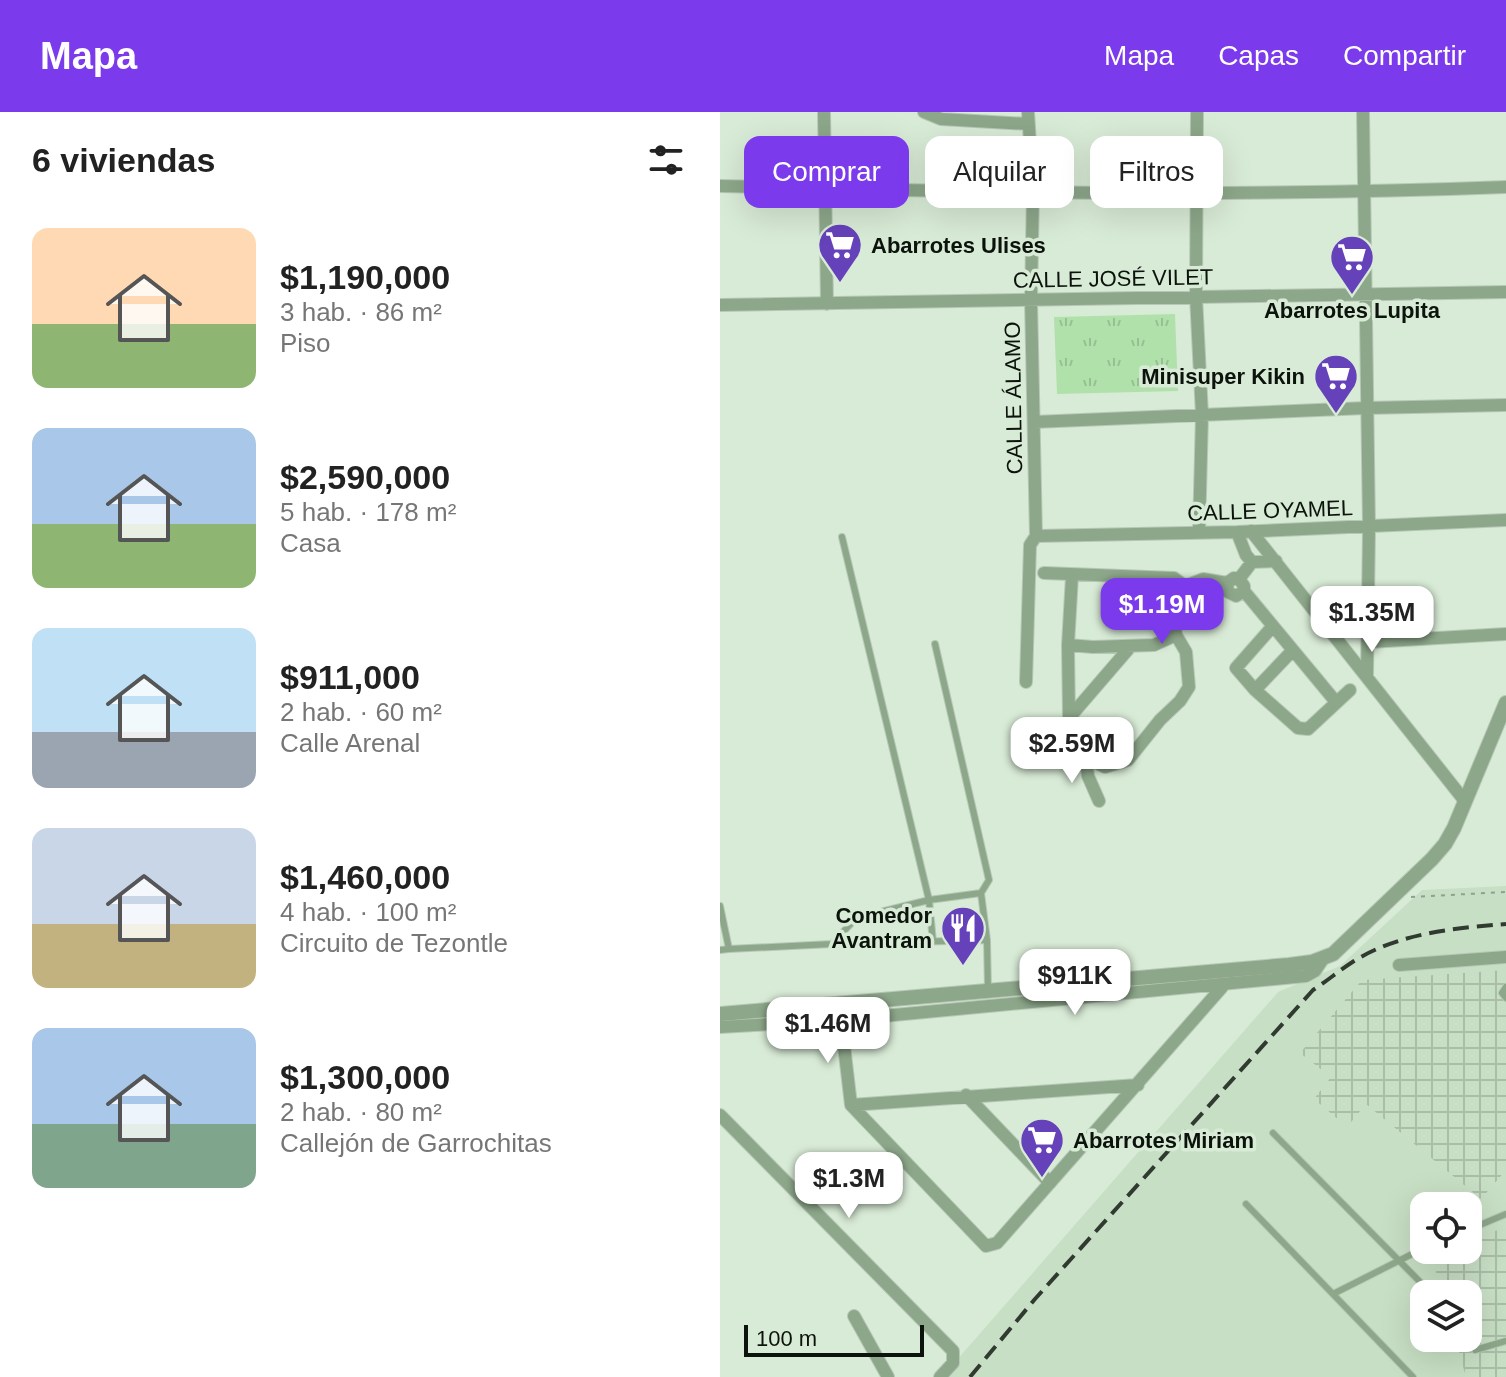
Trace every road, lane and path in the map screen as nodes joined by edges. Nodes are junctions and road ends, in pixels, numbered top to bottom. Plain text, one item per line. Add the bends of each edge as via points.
1 (824, 112) edge
2 (924, 112) edge
3 (1197, 112) edge
4 (1363, 112) edge
5 (1028, 118) edge
6 (825, 136) edge
7 (1197, 136) edge
8 (720, 186) edge
9 (744, 187) edge
10 (1506, 187) edge
11 (1223, 192) edge
12 (1365, 192) junction
13 (827, 208) edge
14 (1033, 208) edge
15 (1197, 208) edge
16 (1506, 292) edge
17 (1366, 295) junction
18 (1196, 296) junction
19 (1031, 300) junction
20 (827, 304) junction
21 (720, 305) edge
22 (1506, 405) edge
23 (1366, 408) junction
24 (1202, 415) junction
25 (1034, 422) junction
26 (1506, 520) edge
27 (1369, 527) junction
28 (1251, 531) junction
29 (1199, 532) junction
30 (1237, 532) junction
31 (1036, 536) junction
32 (842, 537) dead end
33 (1276, 561) junction
34 (1252, 562) junction
35 (1044, 573) dead end
36 (1072, 576) junction
37 (1236, 584) junction
38 (1185, 586) junction
39 (1273, 626) junction
40 (1506, 634) edge
41 (1176, 635) junction
42 (1369, 642) junction
43 (935, 644) dead end
44 (1068, 645) junction
45 (1131, 646) junction
46 (1293, 650) junction
47 (1367, 677) junction
48 (1026, 682) dead end
49 (1255, 690) junction
50 (1350, 690) dead end
51 (1336, 702) junction
52 (1506, 703) edge
53 (1069, 718) junction
54 (1086, 758) junction
55 (1464, 800) junction
56 (1099, 801) dead end
57 (1401, 889) junction
58 (1506, 892) edge
59 (981, 893) junction
60 (929, 900) junction
61 (720, 906) edge
62 (987, 940) junction
63 (933, 942) junction
64 (832, 944) junction
65 (729, 949) junction
66 (720, 950) edge
67 (1506, 957) edge
68 (1323, 959) junction
69 (1399, 965) dead end
70 (1224, 985) junction
71 (1506, 987) edge
72 (988, 991) junction
73 (1506, 998) edge
74 (839, 1003) junction
75 (720, 1014) edge
76 (841, 1020) junction
77 (720, 1027) edge
78 (1138, 1085) junction
79 (966, 1095) junction
80 (851, 1105) junction
81 (720, 1115) edge
82 (1273, 1133) dead end
83 (1050, 1183) junction
84 (1246, 1204) dead end
85 (1506, 1214) edge
86 (1482, 1224) edge
87 (1410, 1254) edge
88 (1398, 1259) junction
89 (1418, 1280) edge
90 (1333, 1294) junction
91 (854, 1316) dead end
92 (1506, 1341) edge
93 (1482, 1348) edge
94 (888, 1377) edge
95 (940, 1377) edge
96 (1413, 1377) edge

1 - 6 street
2 - 5 street via 941,119
3 - 7 street
4 - 12 street
8 - 9 street
10 - 12 street
11 - 12 street
12 - 17 street
13 - 20 street
14 - 19 street, CALLE ÁLAMO
15 - 18 street
16 - 17 street, CALLE JOSÉ VILET
17 - 18 street, CALLE JOSÉ VILET
17 - 23 street
18 - 19 street, CALLE JOSÉ VILET
18 - 24 street
19 - 20 street, CALLE JOSÉ VILET
19 - 25 street, CALLE ÁLAMO
20 - 21 street, CALLE JOSÉ VILET
22 - 23 street
23 - 24 street
23 - 27 street
24 - 25 street
24 - 29 street
25 - 31 street, CALLE ÁLAMO
26 - 27 street, CALLE OYAMEL
27 - 28 street, CALLE OYAMEL
27 - 42 street
28 - 30 street, CALLE OYAMEL
28 - 33 street
29 - 30 street, CALLE OYAMEL
29 - 31 street, CALLE OYAMEL
30 - 34 street
31 - 48 street, CALLE ÁLAMO via 1030,545
32 - 60 lane
33 - 34 street
33 - 47 street
34 - 37 street
35 - 36 street
36 - 38 street via 1174,578
36 - 44 street
37 - 38 street via 1203,579
37 - 39 street
38 - 41 street via 1173,615
39 - 46 street
39 - 49 street via 1237,664
40 - 42 street
41 - 45 street via 1154,645
41 - 54 street via 1186,652 1189,687 1180,701 1128,760 1105,767
42 - 47 street
43 - 59 lane via 989,880
44 - 45 street
44 - 53 street
45 - 53 street
46 - 49 street
46 - 51 street
47 - 55 street
49 - 51 street via 1303,730
50 - 51 street
52 - 55 street
53 - 54 street
54 - 56 street
55 - 57 street via 1445,844
57 - 58 path via 1409,897
57 - 68 street
59 - 60 lane
59 - 62 lane
60 - 63 lane
60 - 64 lane via 856,918
61 - 65 lane
62 - 63 lane
62 - 72 lane
63 - 64 lane
64 - 65 lane
65 - 66 lane
67 - 69 street
68 - 70 street via 1306,976
68 - 72 street
70 - 76 street
70 - 78 street
71 - 73 lane
72 - 74 street
74 - 75 street
74 - 76 street
76 - 77 street
76 - 80 street
78 - 79 street
78 - 83 street
79 - 80 street
79 - 83 street
80 - 83 street via 986,1246 997,1243
81 - 95 street via 953,1351 953,1363
82 - 88 lane
84 - 90 lane
85 - 86 lane
87 - 88 lane
88 - 89 lane
88 - 90 lane
90 - 96 lane
91 - 94 street
92 - 93 lane

